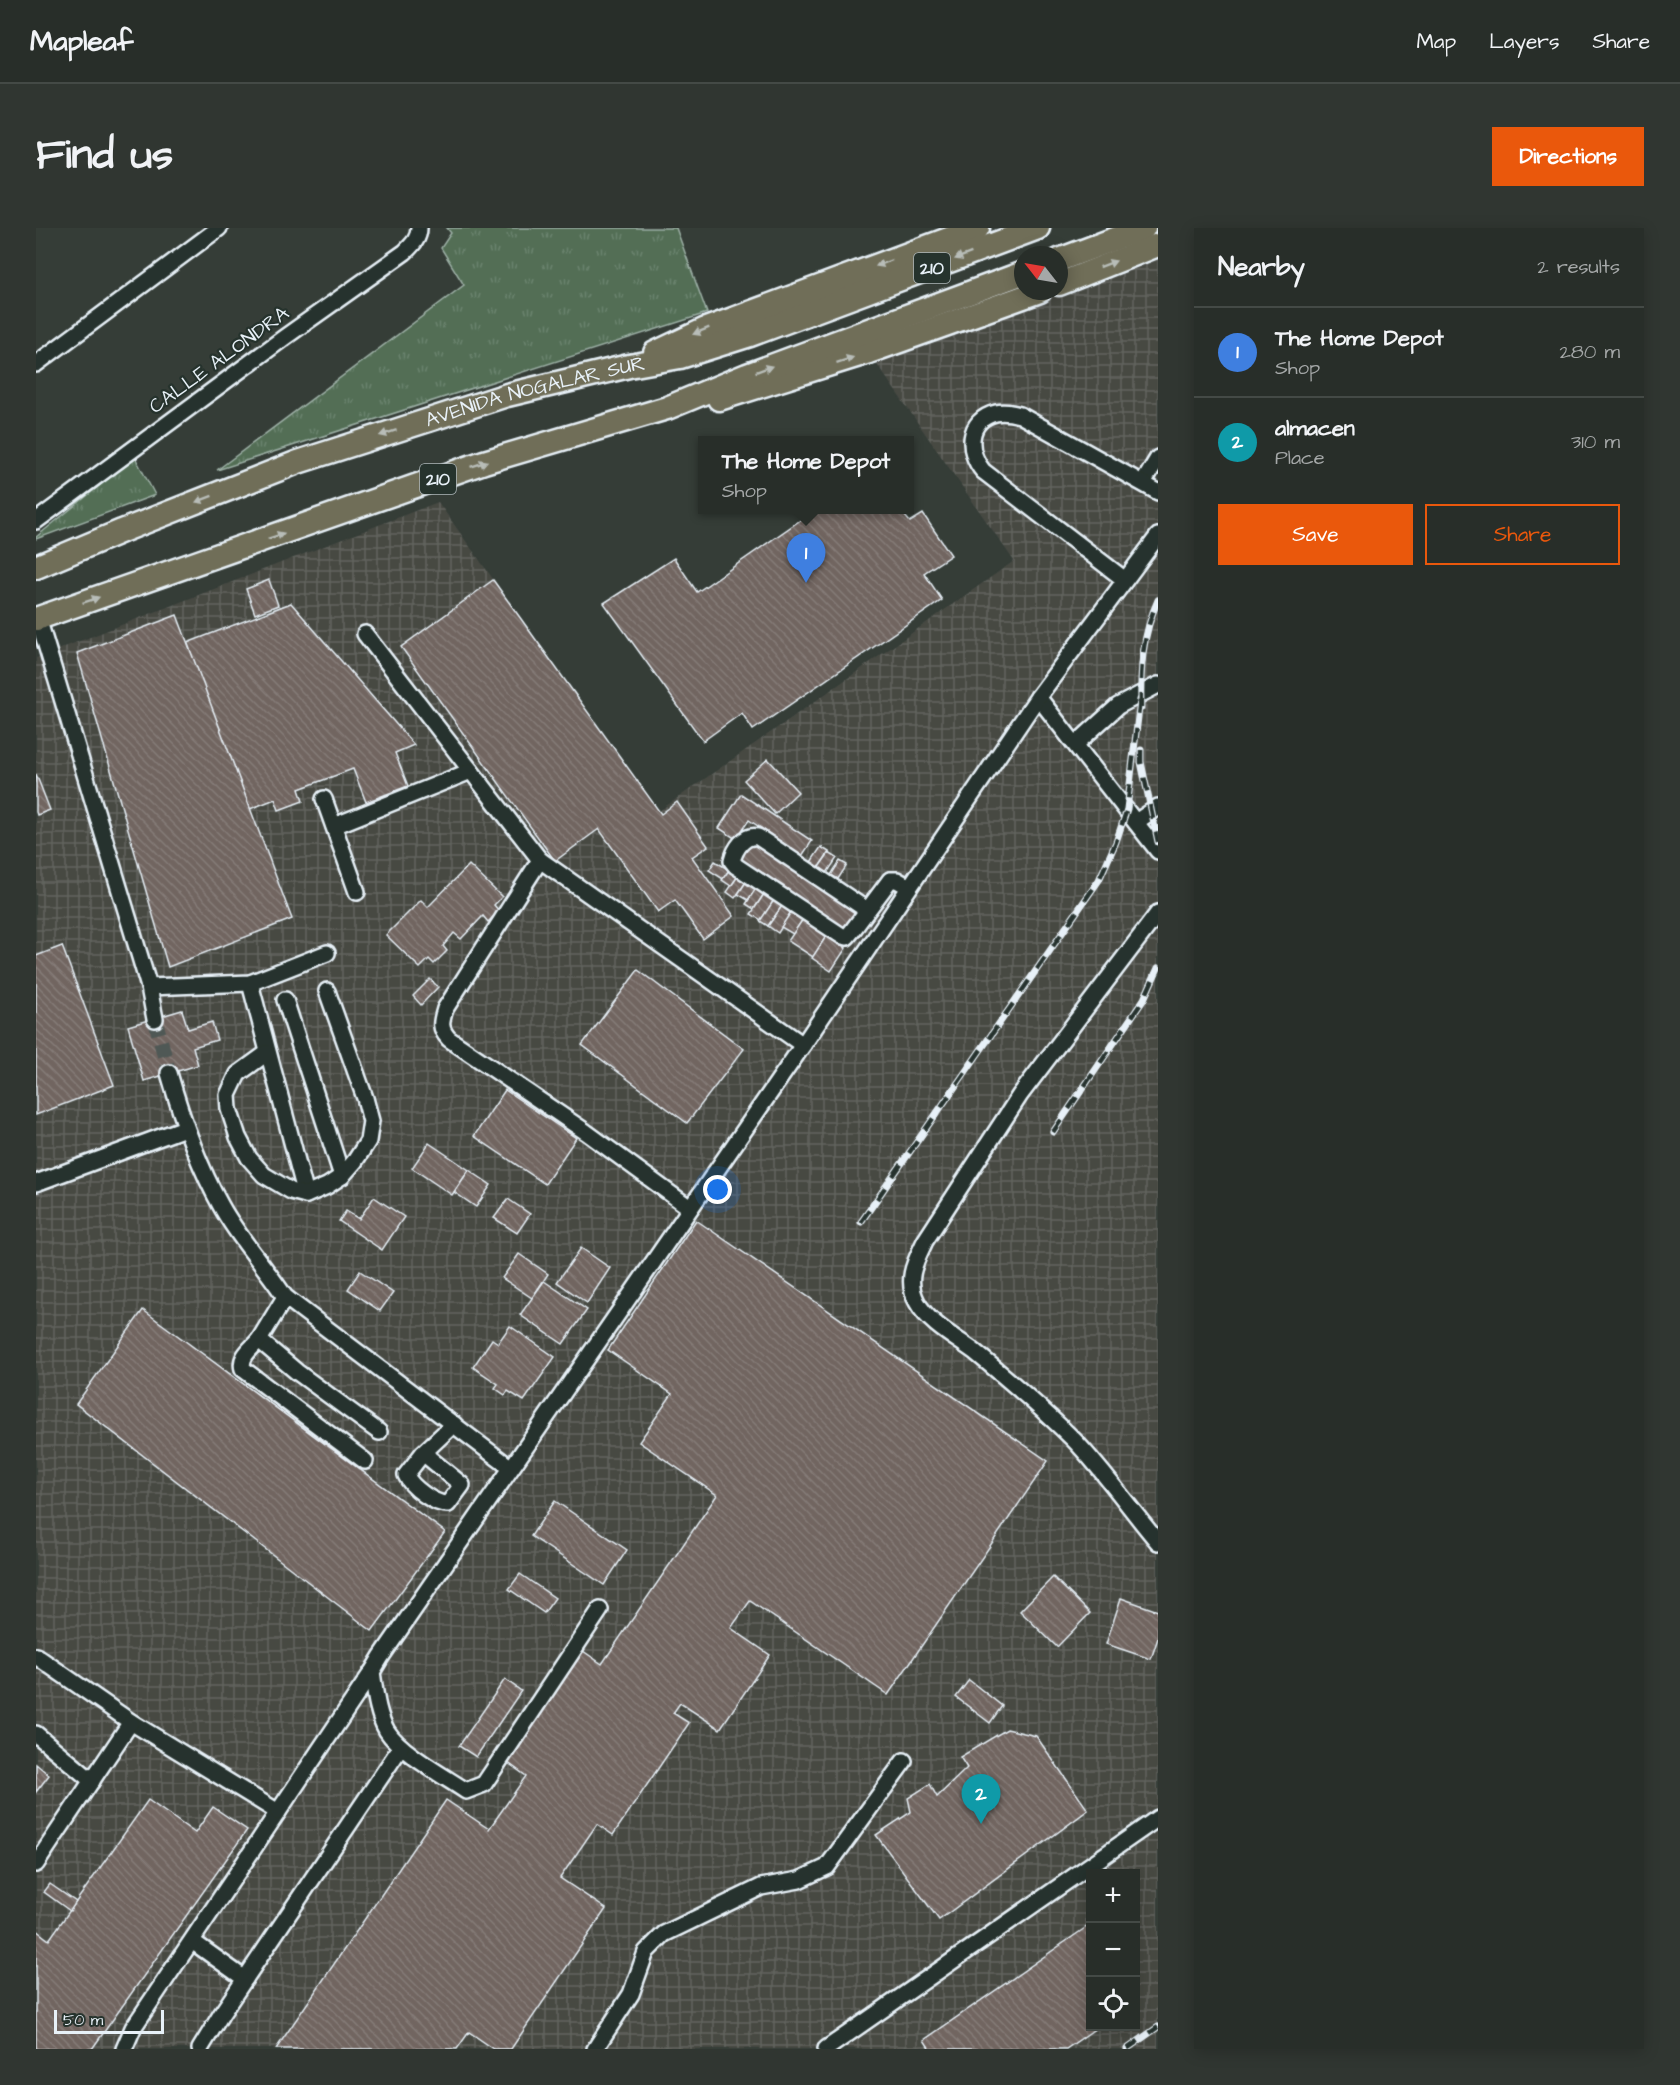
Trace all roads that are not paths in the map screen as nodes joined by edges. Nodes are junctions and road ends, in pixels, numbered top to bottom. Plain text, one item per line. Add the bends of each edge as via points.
1 (219, 228) edge
2 (419, 228) edge
3 (978, 228) edge
4 (1038, 228) edge
5 (1144, 228) edge
6 (1158, 245) edge
7 (1068, 257) edge
8 (1014, 276) edge
9 (1068, 280) edge
10 (1015, 300) edge
11 (36, 364) edge
12 (629, 366) junction
13 (667, 408) junction
14 (1158, 458) edge
15 (1143, 483) junction
16 (1158, 492) edge
17 (36, 521) edge
18 (1158, 536) edge
19 (36, 567) edge
20 (1125, 580) junction
21 (37, 618) edge
22 (365, 634) dead end
23 (1158, 685) edge
24 (1038, 697) junction
25 (1076, 744) junction
26 (471, 771) junction
27 (324, 799) dead end
28 (1158, 807) edge
29 (1136, 822) junction
30 (334, 826) junction
31 (1158, 851) edge
32 (540, 860) junction
33 (909, 887) junction
34 (357, 892) dead end
35 (867, 910) junction
36 (1158, 913) edge
37 (327, 953) dead end
38 (250, 983) junction
39 (150, 987) junction
40 (327, 991) dead end
41 (285, 1000) dead end
42 (155, 1018) tunnel mouth
43 (803, 1045) junction
44 (267, 1053) junction
45 (169, 1073) tunnel mouth
46 (185, 1128) junction
47 (342, 1176) junction
48 (36, 1183) edge
49 (306, 1195) junction
50 (690, 1208) junction
51 (285, 1297) junction
52 (259, 1340) junction
53 (454, 1424) junction
54 (379, 1432) dead end
55 (423, 1453) dead end
56 (365, 1461) dead end
57 (511, 1468) junction
58 (1158, 1542) edge
59 (600, 1610) dead end
60 (36, 1656) edge
61 (372, 1672) junction
62 (131, 1722) junction
63 (36, 1734) edge
64 (401, 1747) junction
65 (904, 1761) dead end
66 (92, 1782) junction
67 (278, 1812) junction
68 (1158, 1818) edge
69 (36, 1864) edge
70 (192, 1941) junction
71 (245, 1979) junction
72 (124, 2049) edge
73 (200, 2049) edge
74 (595, 2049) edge
75 (826, 2049) edge

1 - 11 street
2 - 17 street, CALLE ALONDRA via 414,243 405,252
3 -> 12 highway via 706,330
4 -> 12 highway, AVENIDA NOGALAR SUR / 210 via 750,335 680,357
5 - 7 highway
9 -> 6 highway
13 -> 8 highway, 210
13 -> 10 highway via 750,391
12 -> 19 highway, AVENIDA NOGALAR SUR / 210 via 507,395 298,462
21 -> 13 highway, 210 via 484,462
14 - 15 street
15 - 16 street
15 - 20 street via 1020,415 995,413 980,423 971,439 975,461 983,471
18 - 20 street
20 - 24 street
21 - 39 street
22 - 26 street
23 - 25 street via 1118,706
24 - 25 street
24 - 33 street
25 - 29 street
26 - 30 street
26 - 32 street
27 - 30 street
28 - 29 street
29 - 31 street
30 - 34 street
32 - 43 street
32 - 50 street via 445,1009 442,1031 448,1039
33 - 35 street via 890,880
33 - 43 street
35 - 35 street via 847,937 842,936 736,866 733,856 745,838 758,837
36 - 58 street via 1020,1095 925,1241 910,1279 918,1304 929,1317 1075,1441
37 - 38 street
38 - 39 street
38 - 44 street
39 - 42 street
40 - 47 street via 371,1121 368,1141
41 - 47 street
43 - 50 street
44 - 49 street
44 - 49 street via 238,1074 228,1095 229,1110 249,1158 264,1175
45 - 46 street
46 - 48 street
46 - 51 street via 220,1206
47 - 49 street
50 - 57 street
51 - 52 street
51 - 53 street
52 - 54 street
52 - 56 street via 243,1357 243,1370
53 - 55 street
53 - 57 street
57 - 61 street
59 - 64 street via 484,1784 466,1791
60 - 62 street
61 - 64 street via 387,1731
61 - 67 street
62 - 66 street
62 - 67 street
63 - 66 street
64 - 71 street
65 - 74 street via 827,1867 799,1880 761,1887 664,1934 646,1952 631,1994
66 - 69 street
67 - 70 street
68 - 75 street
70 - 71 street
70 - 72 street via 133,2028
71 - 73 street

